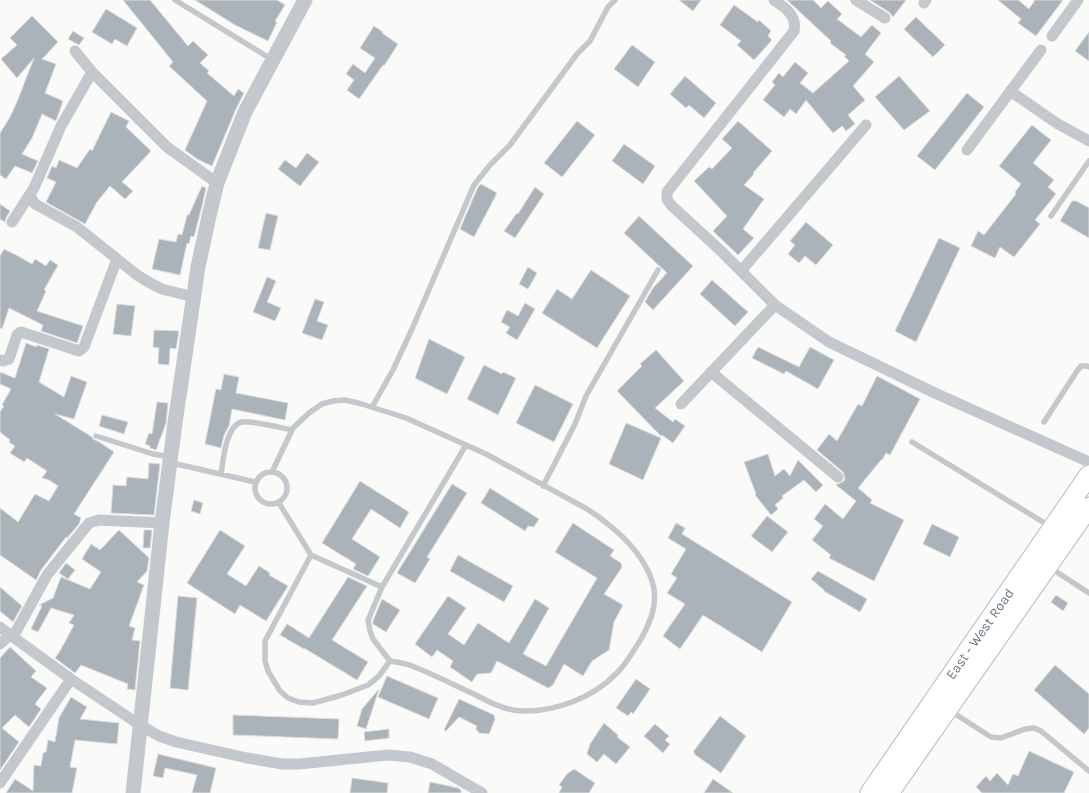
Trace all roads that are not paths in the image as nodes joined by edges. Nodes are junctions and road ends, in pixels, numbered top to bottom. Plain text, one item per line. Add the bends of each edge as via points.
1 (175, 0) edge
2 (306, 0) edge
3 (616, 0) edge
4 (774, 0) edge
5 (856, 0) edge
6 (1078, 0) edge
7 (885, 18) dead end
8 (1052, 36) dead end
9 (1041, 50) dead end
10 (76, 51) dead end
11 (273, 60) junction
12 (92, 72) junction
13 (1010, 91) junction
14 (866, 125) dead end
15 (1089, 141) edge
16 (967, 150) dead end
17 (1089, 161) edge
18 (217, 183) junction
19 (30, 196) junction
20 (1050, 216) dead end
21 (12, 222) dead end
22 (117, 258) junction
23 (658, 270) dead end
24 (741, 270) junction
25 (194, 297) junction
26 (775, 305) junction
27 (0, 360) edge
28 (1089, 367) edge
29 (711, 372) junction
30 (681, 404) dead end
31 (372, 407) junction
32 (1044, 422) dead end
33 (292, 430) junction
34 (96, 436) dead end
35 (912, 442) dead end
36 (466, 445) junction
37 (170, 460) junction
38 (1089, 462) edge
39 (272, 472) junction
40 (221, 474) junction
41 (1089, 476) edge
42 (838, 477) dead end
43 (255, 482) junction
44 (543, 486) junction
45 (279, 503) junction
46 (1089, 507) edge
47 (162, 523) junction
48 (1053, 528) junction
49 (311, 556) junction
50 (1048, 566) junction
51 (382, 587) junction
52 (1089, 593) edge
53 (0, 627) edge
54 (11, 636) junction
55 (0, 644) edge
56 (390, 661) junction
57 (71, 679) junction
58 (948, 709) junction
59 (140, 725) junction
60 (1089, 771) edge
61 (0, 782) edge
62 (133, 793) edge
63 (482, 793) edge
64 (870, 793) edge
65 (889, 793) edge

1 - 11 lane
2 - 11 street
3 - 31 lane via 608,7 590,41 510,146 474,185 412,329
4 - 24 street via 786,8 795,24 794,31 667,192 666,199
5 - 7 street
6 - 8 street
9 - 13 street
10 - 12 street
11 - 18 street via 245,112
12 - 18 street via 168,148
12 - 19 street via 61,126
13 - 15 street
13 - 16 street
14 - 24 street
17 - 20 lane
18 - 25 street
19 - 21 street
19 - 22 street via 35,204 77,227
22 - 25 street via 162,289
22 - 27 street via 82,349 79,351 21,332 9,359
23 - 44 lane via 586,396
24 - 26 street
25 - 37 street
26 - 29 street
26 - 38 street via 829,342
28 - 32 lane via 1081,366 1076,371
29 - 30 street
29 - 42 street
31 - 33 lane via 333,400 309,413
31 - 36 lane via 406,418
33 - 39 lane
33 - 40 lane via 244,421 236,424 228,437
34 - 37 lane
35 - 48 lane
36 - 44 lane
36 - 51 lane
37 - 40 lane
37 - 47 street
39 - 43 lane
39 - 45 lane via 280,474 287,484 286,494
40 - 43 lane
41 - 48 main road, East - West Road
43 - 45 lane via 256,493 262,502
44 - 56 lane via 600,518 646,565 655,594 652,617 618,672 602,687 560,706 519,711 497,706 411,665
45 - 49 lane
46 - 50 main road, East - West Road
47 - 54 street via 99,520 89,523 47,574
47 - 59 street
48 - 64 main road, East - West Road
49 - 51 lane
49 - 56 lane via 265,641 265,661 280,692 299,702 342,695 368,685
50 - 52 lane
50 - 58 main road, East - West Road
51 - 56 lane via 368,620 373,639
53 - 54 street
54 - 55 street
54 - 57 street
57 - 59 street
57 - 61 street
58 - 60 lane via 991,737 1000,738 1025,729 1041,731
58 - 65 main road, East - West Road
59 - 62 street
59 - 63 street via 176,742 282,764 382,756 410,758 432,764

